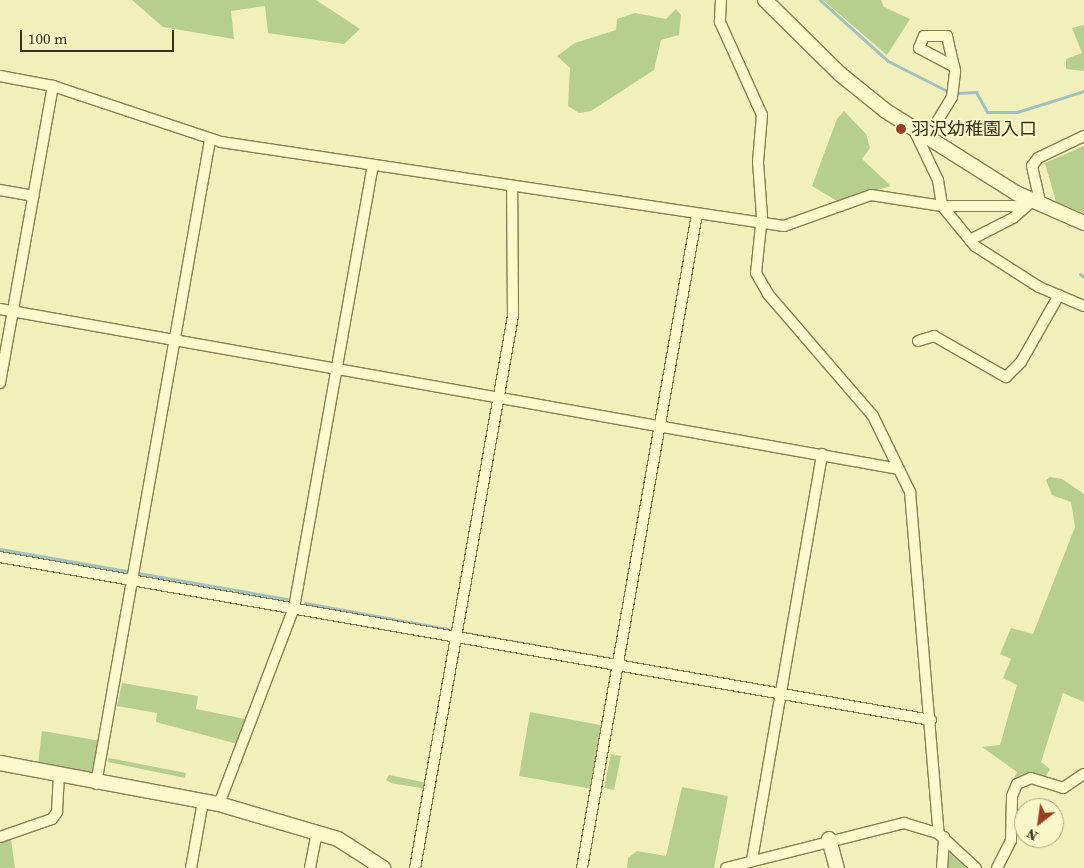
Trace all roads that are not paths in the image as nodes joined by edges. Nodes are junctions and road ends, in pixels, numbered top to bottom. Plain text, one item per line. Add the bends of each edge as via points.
1 (721, 0) edge
2 (765, 0) edge
3 (954, 67) dead end
4 (0, 76) edge
5 (53, 86) junction
6 (914, 130) junction
7 (1084, 136) edge
8 (927, 138) junction
9 (210, 140) junction
10 (373, 165) junction
11 (512, 187) junction
12 (0, 190) edge
13 (33, 196) junction
14 (1033, 205) junction
15 (942, 206) junction
16 (697, 214) junction
17 (1084, 222) edge
18 (761, 223) junction
19 (970, 240) junction
20 (1059, 295) junction
21 (1084, 306) edge
22 (0, 309) edge
23 (13, 312) junction
24 (175, 340) junction
25 (918, 341) dead end
26 (337, 369) junction
27 (0, 384) edge
28 (499, 399) junction
29 (660, 426) junction
30 (822, 454) junction
31 (899, 469) junction
32 (0, 557) edge
33 (133, 579) junction
34 (294, 608) junction
35 (456, 637) junction
36 (618, 667) junction
37 (780, 693) junction
38 (931, 720) junction
39 (0, 763) edge
40 (1084, 774) edge
41 (59, 777) junction
42 (96, 784) junction
43 (203, 801) junction
44 (219, 804) junction
45 (317, 832) junction
46 (941, 835) junction
47 (0, 837) edge
48 (829, 840) junction
49 (752, 860) junction
50 (191, 868) edge
51 (310, 868) edge
52 (383, 868) edge
53 (415, 868) edge
54 (582, 868) edge
55 (726, 868) edge
56 (837, 868) edge
57 (942, 868) edge
58 (976, 868) edge
59 (997, 868) edge

1 - 18 street via 720,22 762,115 758,162
2 - 6 street via 864,95
3 - 8 street via 952,97
4 - 5 street
5 - 9 street
5 - 13 street
6 - 8 street
6 - 15 street via 938,180
7 - 14 street via 1038,158 1032,166
8 - 14 street
9 - 10 street
9 - 24 street
10 - 11 street
10 - 26 street
11 - 16 street
11 - 28 street via 513,316
12 - 13 street
13 - 23 street
14 - 15 street
14 - 17 street
14 - 19 street
15 - 18 street via 871,195 784,226
15 - 19 street
16 - 18 street
16 - 29 street
18 - 31 street via 755,259 760,283 854,389 873,416
19 - 20 street via 1024,278
20 - 21 street
20 - 25 street via 1021,362 1006,377 934,336
22 - 23 street
23 - 24 street
23 - 27 street
24 - 26 street
24 - 33 street
26 - 28 street
26 - 34 street
28 - 29 street
28 - 35 street
29 - 30 street
29 - 36 street
30 - 31 street
30 - 37 street
31 - 38 street via 916,520
32 - 33 street
33 - 34 street
33 - 42 street
34 - 35 street
34 - 44 street
35 - 36 street
35 - 53 street
36 - 37 street
36 - 54 street
37 - 38 street
37 - 49 street
38 - 46 street
39 - 41 street
40 - 59 street via 1063,788 1031,778 1017,784 1012,796 1011,841
41 - 42 street
41 - 47 street via 58,812 52,819
42 - 43 street
43 - 44 street
43 - 50 street
44 - 45 street
45 - 51 street
45 - 52 street via 352,845
46 - 48 street via 904,823
46 - 57 street
46 - 58 street
48 - 49 street
48 - 56 street
49 - 55 street

